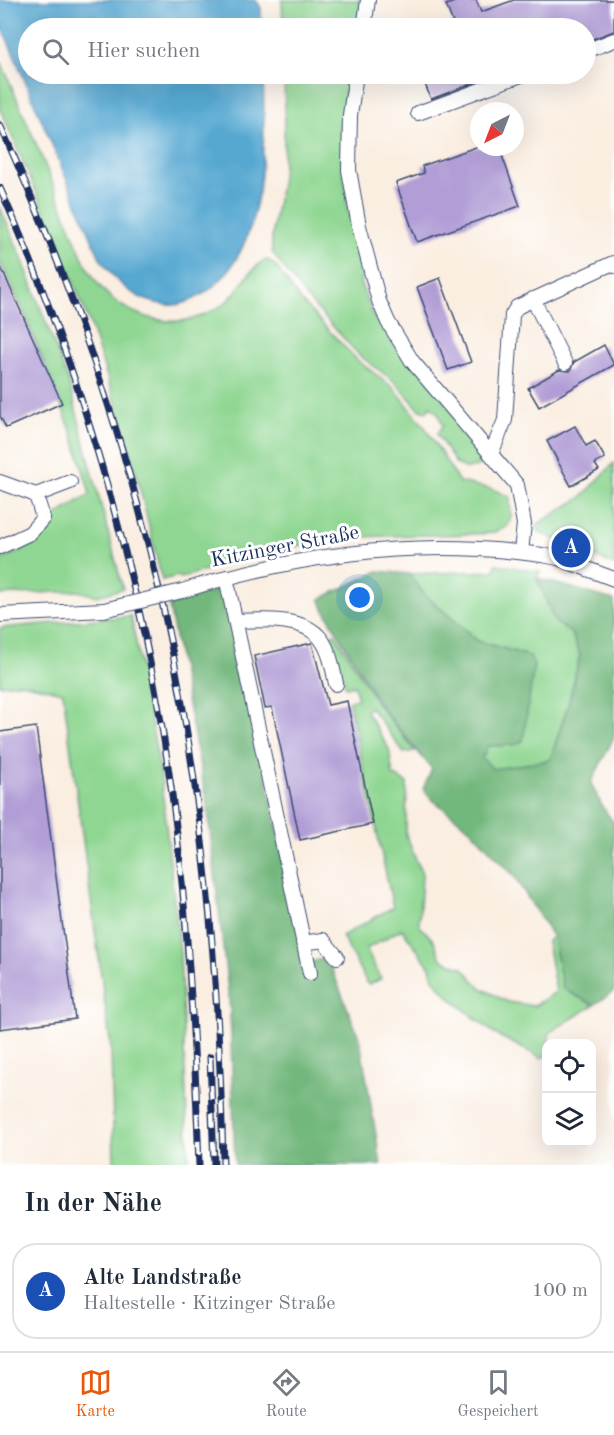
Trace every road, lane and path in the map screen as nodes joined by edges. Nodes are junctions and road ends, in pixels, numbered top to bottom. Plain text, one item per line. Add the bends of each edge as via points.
1 (368, 0) edge
2 (365, 18) edge
3 (614, 40) edge
4 (596, 47) edge
5 (355, 84) edge
6 (496, 84) edge
7 (418, 112) dead end
8 (614, 266) edge
9 (533, 299) junction
10 (565, 363) dead end
11 (491, 454) junction
12 (0, 482) edge
13 (70, 482) dead end
14 (36, 495) junction
15 (0, 547) edge
16 (521, 552) junction
17 (226, 577) junction
18 (614, 579) edge
19 (0, 615) edge
20 (235, 621) junction
21 (336, 684) dead end
22 (303, 942) junction
23 (337, 957) dead end
24 (310, 973) dead end

1 - 2 street
3 - 4 street
5 - 11 street via 349,170 379,301 387,322 412,360
6 - 7 street
8 - 9 street via 613,263
9 - 10 street
9 - 11 street via 517,307 512,315 505,420
11 - 16 street via 521,495
12 - 14 street
13 - 14 street
14 - 15 street via 43,518 30,533
16 - 17 street, Kitzinger Straße via 440,548 363,551
16 - 18 street, Kitzinger Straße via 558,558
17 - 19 street, Kitzinger Straße, bridge via 104,610
17 - 20 street
20 - 21 street via 264,620 312,630 322,639
20 - 22 street
22 - 23 street via 326,936
22 - 24 street

